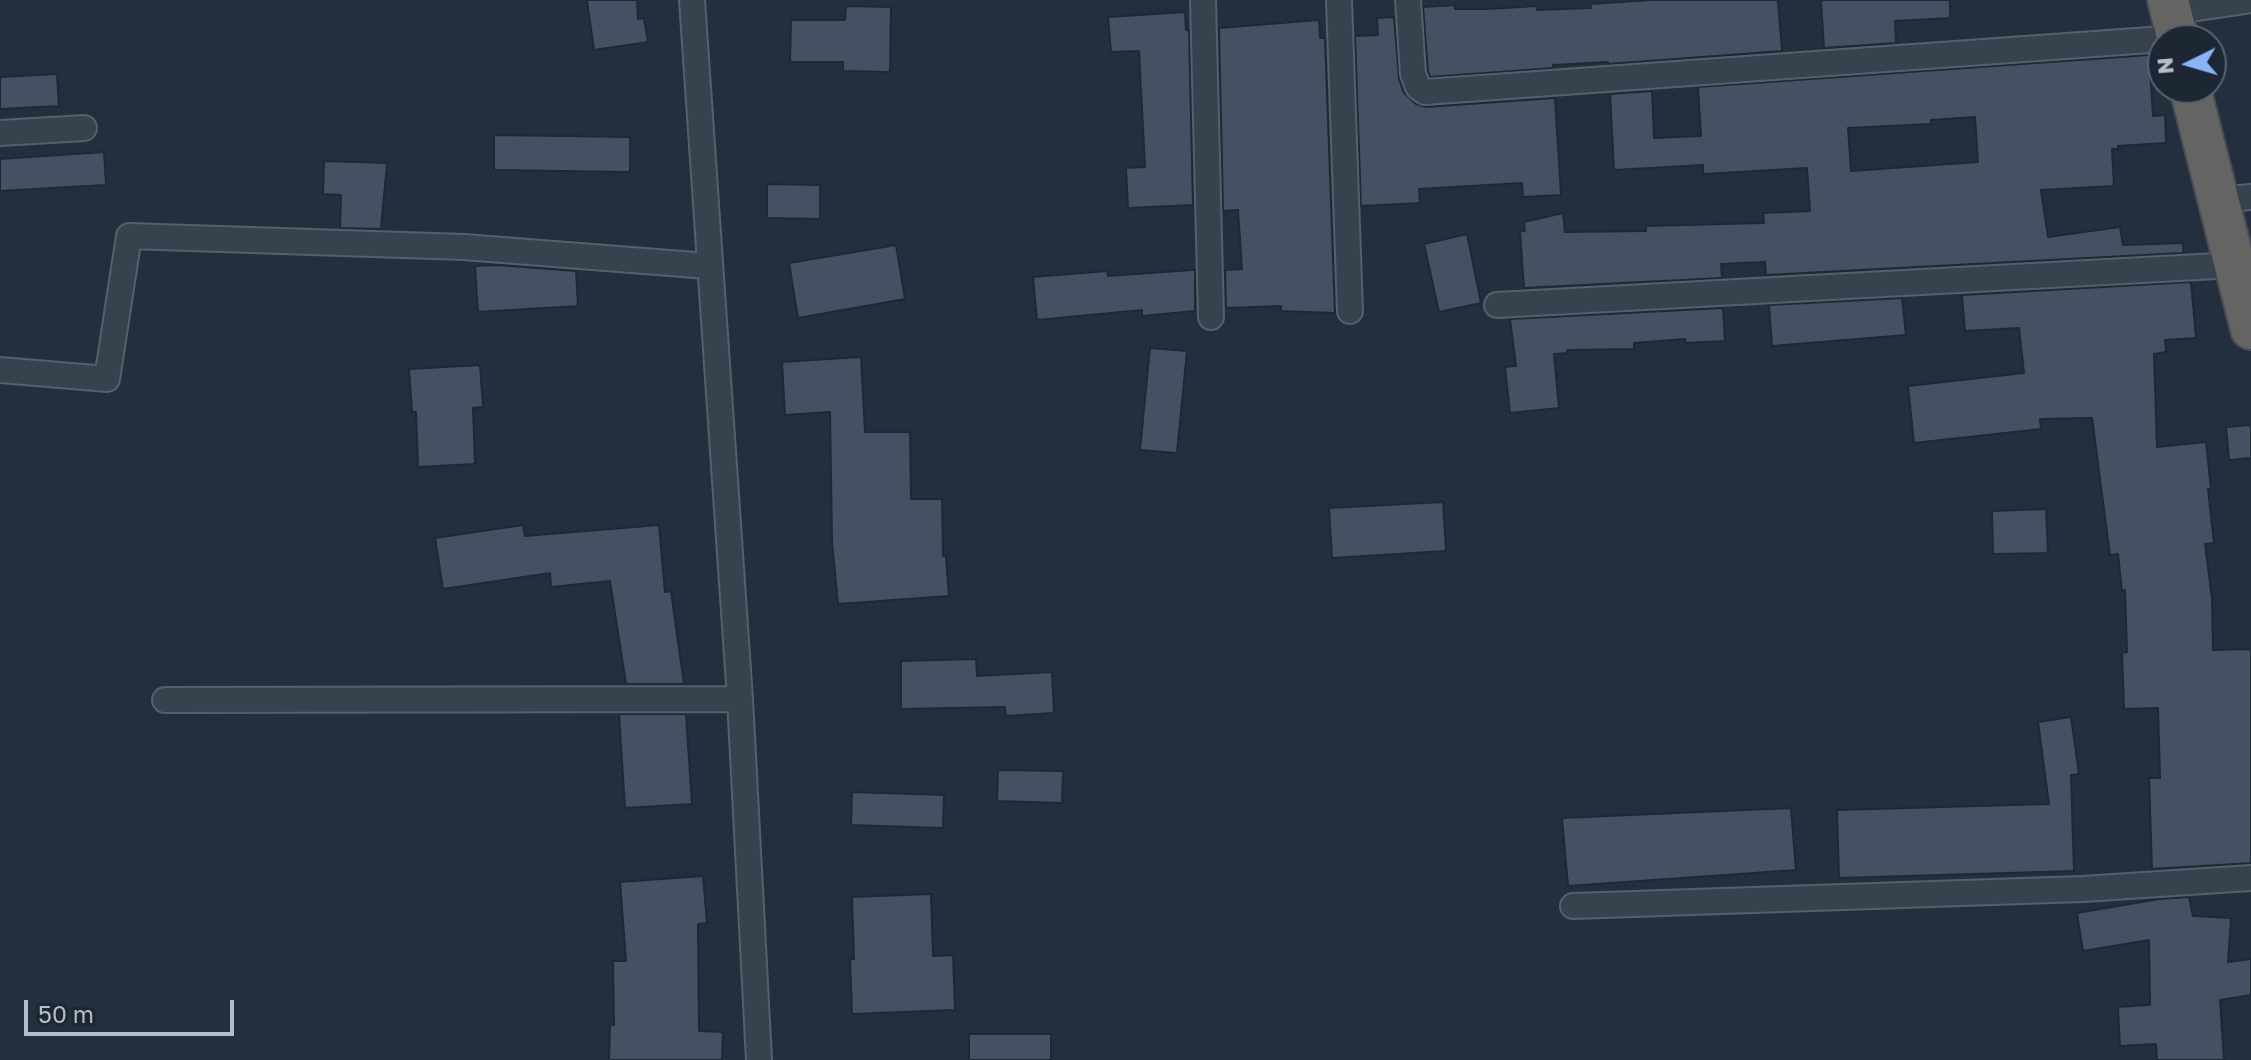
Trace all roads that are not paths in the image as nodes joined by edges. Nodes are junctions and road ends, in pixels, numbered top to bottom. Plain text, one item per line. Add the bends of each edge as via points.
1 (692, 0) edge
2 (1203, 0) edge
3 (1339, 0) edge
4 (1408, 0) edge
5 (2251, 0) edge
6 (2174, 23) edge
7 (2196, 104) edge
8 (84, 128) dead end
9 (0, 133) edge
10 (2234, 199) edge
11 (2235, 265) junction
12 (708, 266) junction
13 (1497, 305) dead end
14 (1350, 311) dead end
15 (1211, 317) dead end
16 (2251, 329) edge
17 (0, 370) edge
18 (740, 699) junction
19 (165, 700) dead end
20 (2251, 878) edge
21 (1573, 906) dead end
22 (759, 1060) edge

1 - 12 street
2 - 15 street
3 - 14 street
4 - 6 street via 1413,74 1425,92
5 - 6 street
7 - 10 highway
8 - 9 street
10 - 11 highway
11 - 13 street
11 - 16 highway
12 - 17 street via 464,247 129,236 107,379
12 - 18 street
18 - 19 street
18 - 22 street
20 - 21 street via 2083,889

